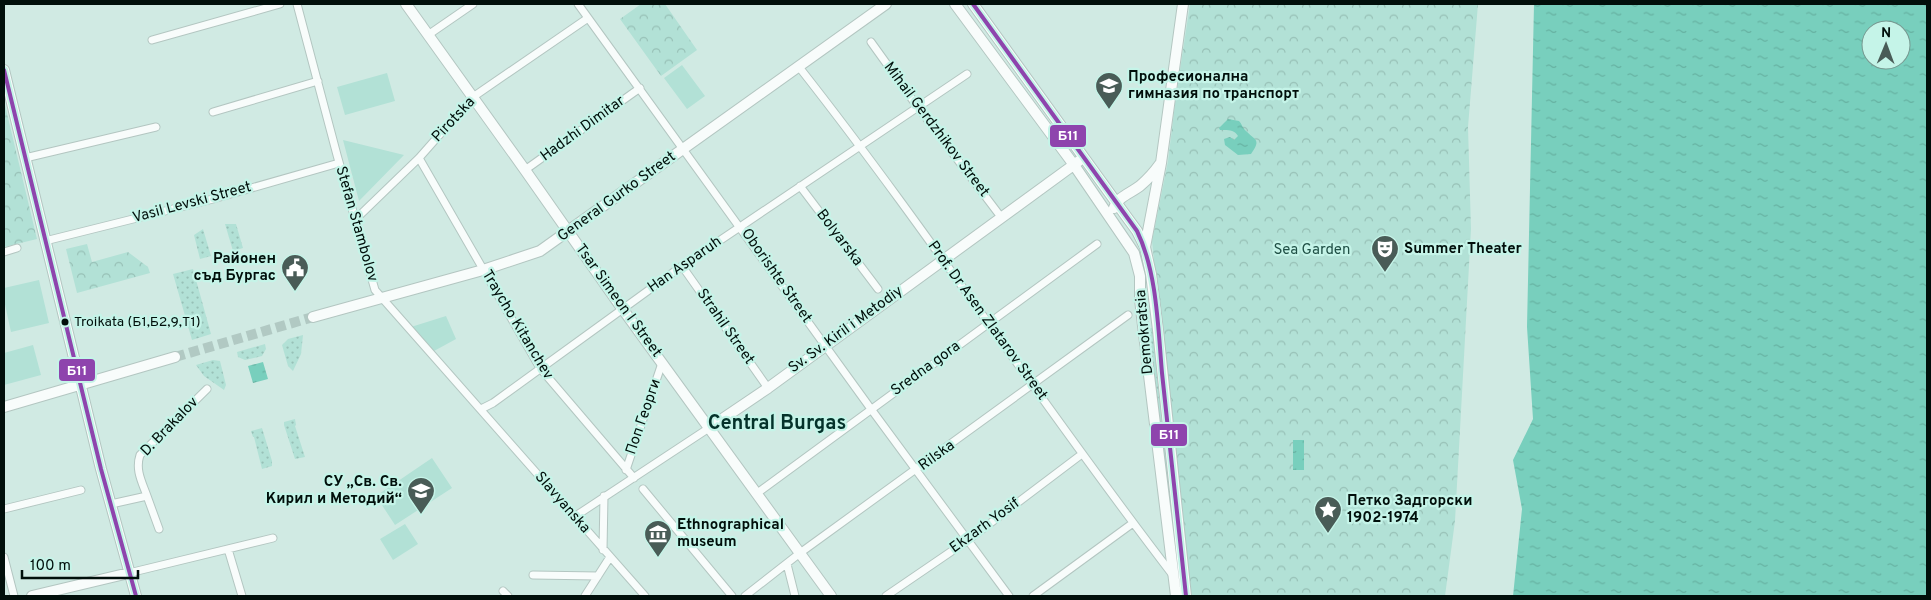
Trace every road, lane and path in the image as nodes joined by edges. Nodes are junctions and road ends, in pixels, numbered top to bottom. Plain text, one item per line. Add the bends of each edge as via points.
1 (280, 4) edge
2 (297, 4) edge
3 (406, 4) edge
4 (473, 4) edge
5 (578, 4) edge
6 (886, 4) edge
7 (956, 4) edge
8 (1184, 4) edge
9 (976, 6) edge
10 (588, 18) junction
11 (428, 35) junction
12 (152, 40) dead end
13 (872, 42) dead end
14 (799, 67) junction
15 (4, 74) edge
16 (968, 74) dead end
17 (318, 81) junction
18 (640, 88) junction
19 (473, 97) junction
20 (917, 106) junction
21 (213, 112) dead end
22 (156, 127) dead end
23 (859, 146) junction
24 (684, 149) junction
25 (25, 158) junction
26 (419, 158) junction
27 (1084, 158) junction
28 (339, 163) junction
29 (1161, 163) junction
30 (1074, 165) junction
31 (525, 170) junction
32 (800, 186) junction
33 (1116, 203) junction
34 (355, 217) junction
35 (1001, 217) junction
36 (1111, 220) junction
37 (741, 226) junction
38 (568, 232) junction
39 (45, 241) junction
40 (1096, 244) dead end
41 (1145, 247) junction
42 (17, 248) dead end
43 (4, 252) edge
44 (943, 259) junction
45 (682, 266) junction
46 (483, 270) junction
47 (878, 289) dead end
48 (382, 297) junction
49 (623, 310) junction
50 (1128, 315) dead end
51 (313, 317) tunnel mouth
52 (988, 324) junction
53 (826, 346) junction
54 (176, 357) tunnel mouth
55 (662, 363) junction
56 (540, 368) junction
57 (80, 384) junction
58 (1032, 386) junction
59 (768, 388) junction
60 (207, 389) dead end
61 (4, 407) edge
62 (481, 408) junction
63 (871, 409) junction
64 (709, 428) junction
65 (1082, 454) junction
66 (626, 470) junction
67 (917, 470) junction
68 (634, 478) junction
69 (642, 489) dead end
70 (81, 490) dead end
71 (756, 494) junction
72 (147, 496) junction
73 (604, 496) junction
74 (111, 504) junction
75 (4, 509) edge
76 (574, 517) junction
77 (1133, 523) junction
78 (159, 529) dead end
79 (273, 538) dead end
80 (968, 540) junction
81 (228, 549) junction
82 (603, 550) junction
83 (800, 553) junction
84 (4, 557) edge
85 (610, 557) junction
86 (787, 564) junction
87 (130, 573) junction
88 (533, 575) dead end
89 (598, 576) junction
90 (1173, 576) junction
91 (637, 593) edge
92 (14, 596) edge
93 (32, 596) edge
94 (136, 596) edge
95 (242, 596) edge
96 (585, 596) edge
97 (645, 596) edge
98 (732, 596) edge
99 (745, 596) edge
100 (795, 596) edge
101 (831, 596) edge
102 (886, 596) edge
103 (1009, 596) edge
104 (1033, 596) edge
105 (1176, 596) edge
106 (1186, 596) edge

1 - 12 street
2 - 17 street, Stefan Stambolov
3 - 11 main road, Tsar Simeon I Street
4 - 11 street
5 - 10 street, Oborishte Street
6 - 14 main road, General Gurko Street
7 - 30 main road, Demokratsia
8 - 29 main road
9 - 27 main road, Demokratsia
10 - 18 street, Oborishte Street
10 - 19 street, Pirotska
11 - 19 main road, Tsar Simeon I Street
13 - 20 street, Mihail Gerdzhikov Street
14 - 23 street, Prof. Dr Asen Zlatarov Street
14 - 24 main road, General Gurko Street
15 - 25 main road
16 - 20 street, Han Asparuh
17 - 21 street
17 - 28 street, Stefan Stambolov
18 - 24 street, Oborishte Street
18 - 31 street, Hadzhi Dimitar
19 - 26 street, Pirotska
19 - 31 main road, Tsar Simeon I Street
20 - 23 street, Han Asparuh
20 - 35 street, Mihail Gerdzhikov Street
22 - 25 street
23 - 32 street, Han Asparuh
23 - 44 street, Prof. Dr Asen Zlatarov Street
24 - 37 street, Oborishte Street
24 - 38 main road, General Gurko Street
25 - 39 main road
26 - 34 street, Pirotska
26 - 46 street, Traycho Kitanchev
27 - 30 main road, Sv. Sv. Kiril i Metodiy
27 - 33 main road, Demokratsia
28 - 34 street, Stefan Stambolov
28 - 39 street, Vasil Levski Street via 198,203
29 - 33 main road via 1141,185
29 - 41 main road
30 - 35 main road, Sv. Sv. Kiril i Metodiy
30 - 36 main road, Demokratsia
31 - 38 main road, Tsar Simeon I Street
32 - 37 street, Han Asparuh
32 - 47 street, Bolyarska
33 - 36 main road
33 - 41 main road, Demokratsia
34 - 48 street, Stefan Stambolov via 374,287
35 - 44 main road, Sv. Sv. Kiril i Metodiy
36 - 90 main road, Demokratsia via 1134,253 1140,276 1140,299
37 - 45 street, Han Asparuh
37 - 53 street, Oborishte Street
38 - 46 main road, General Gurko Street via 540,251
38 - 49 main road, Tsar Simeon I Street
39 - 57 main road
40 - 52 street, Sredna gora
41 - 106 main road, Demokratsia via 1158,330
42 - 43 street
44 - 52 street, Prof. Dr Asen Zlatarov Street
44 - 53 main road, Sv. Sv. Kiril i Metodiy
45 - 49 street, Han Asparuh
45 - 59 street, Strahil Street
46 - 48 main road, General Gurko Street
46 - 56 street, Traycho Kitanchev
48 - 51 main road, General Gurko Street
48 - 62 street, Stefan Stambolov
49 - 55 main road, Tsar Simeon I Street
49 - 56 street, Han Asparuh
50 - 58 street, Rilska
52 - 58 street, Prof. Dr Asen Zlatarov Street
52 - 63 street, Sredna gora
53 - 59 main road, Sv. Sv. Kiril i Metodiy
53 - 63 street, Oborishte Street
54 - 57 main road
55 - 64 main road, Tsar Simeon I Street
55 - 66 street, Поп Георги
56 - 62 street, Han Asparuh via 493,403
56 - 66 street, Traycho Kitanchev
57 - 61 main road
57 - 74 main road
58 - 65 street, Prof. Dr Asen Zlatarov Street
58 - 67 street, Rilska
59 - 64 main road, Sv. Sv. Kiril i Metodiy
60 - 72 street, D. Brakalov via 140,456 137,464
62 - 76 street, Slavyanska
63 - 67 street, Oborishte Street
63 - 71 street, Sredna gora
64 - 68 street, Sv. Sv. Kiril i Metodiy
64 - 71 main road, Tsar Simeon I Street
65 - 77 street, Prof. Dr Asen Zlatarov Street
65 - 80 street, Ekzarh Yosif
66 - 68 street, Traycho Kitanchev
67 - 80 street, Oborishte Street
67 - 83 street, Rilska
68 - 73 street, Sv. Sv. Kiril i Metodiy
69 - 98 street
70 - 75 street
71 - 83 main road, Tsar Simeon I Street
72 - 74 street
72 - 78 street, D. Brakalov
73 - 76 street, Sv. Sv. Kiril i Metodiy
73 - 82 street
74 - 87 main road
76 - 82 street, Slavyanska
77 - 90 street, Prof. Dr Asen Zlatarov Street
77 - 104 street
79 - 81 street
80 - 102 street, Ekzarh Yosif
80 - 103 street, Oborishte Street
81 - 87 street
81 - 95 street
82 - 85 street, Slavyanska
83 - 86 street, Rilska
83 - 101 main road, Tsar Simeon I Street
84 - 92 street
85 - 89 street
85 - 91 street, Slavyanska
86 - 99 street, Rilska
86 - 100 street
87 - 93 main road
87 - 94 main road
88 - 89 street
89 - 96 street
90 - 105 main road, Demokratsia
91 - 97 street, Slavyanska

